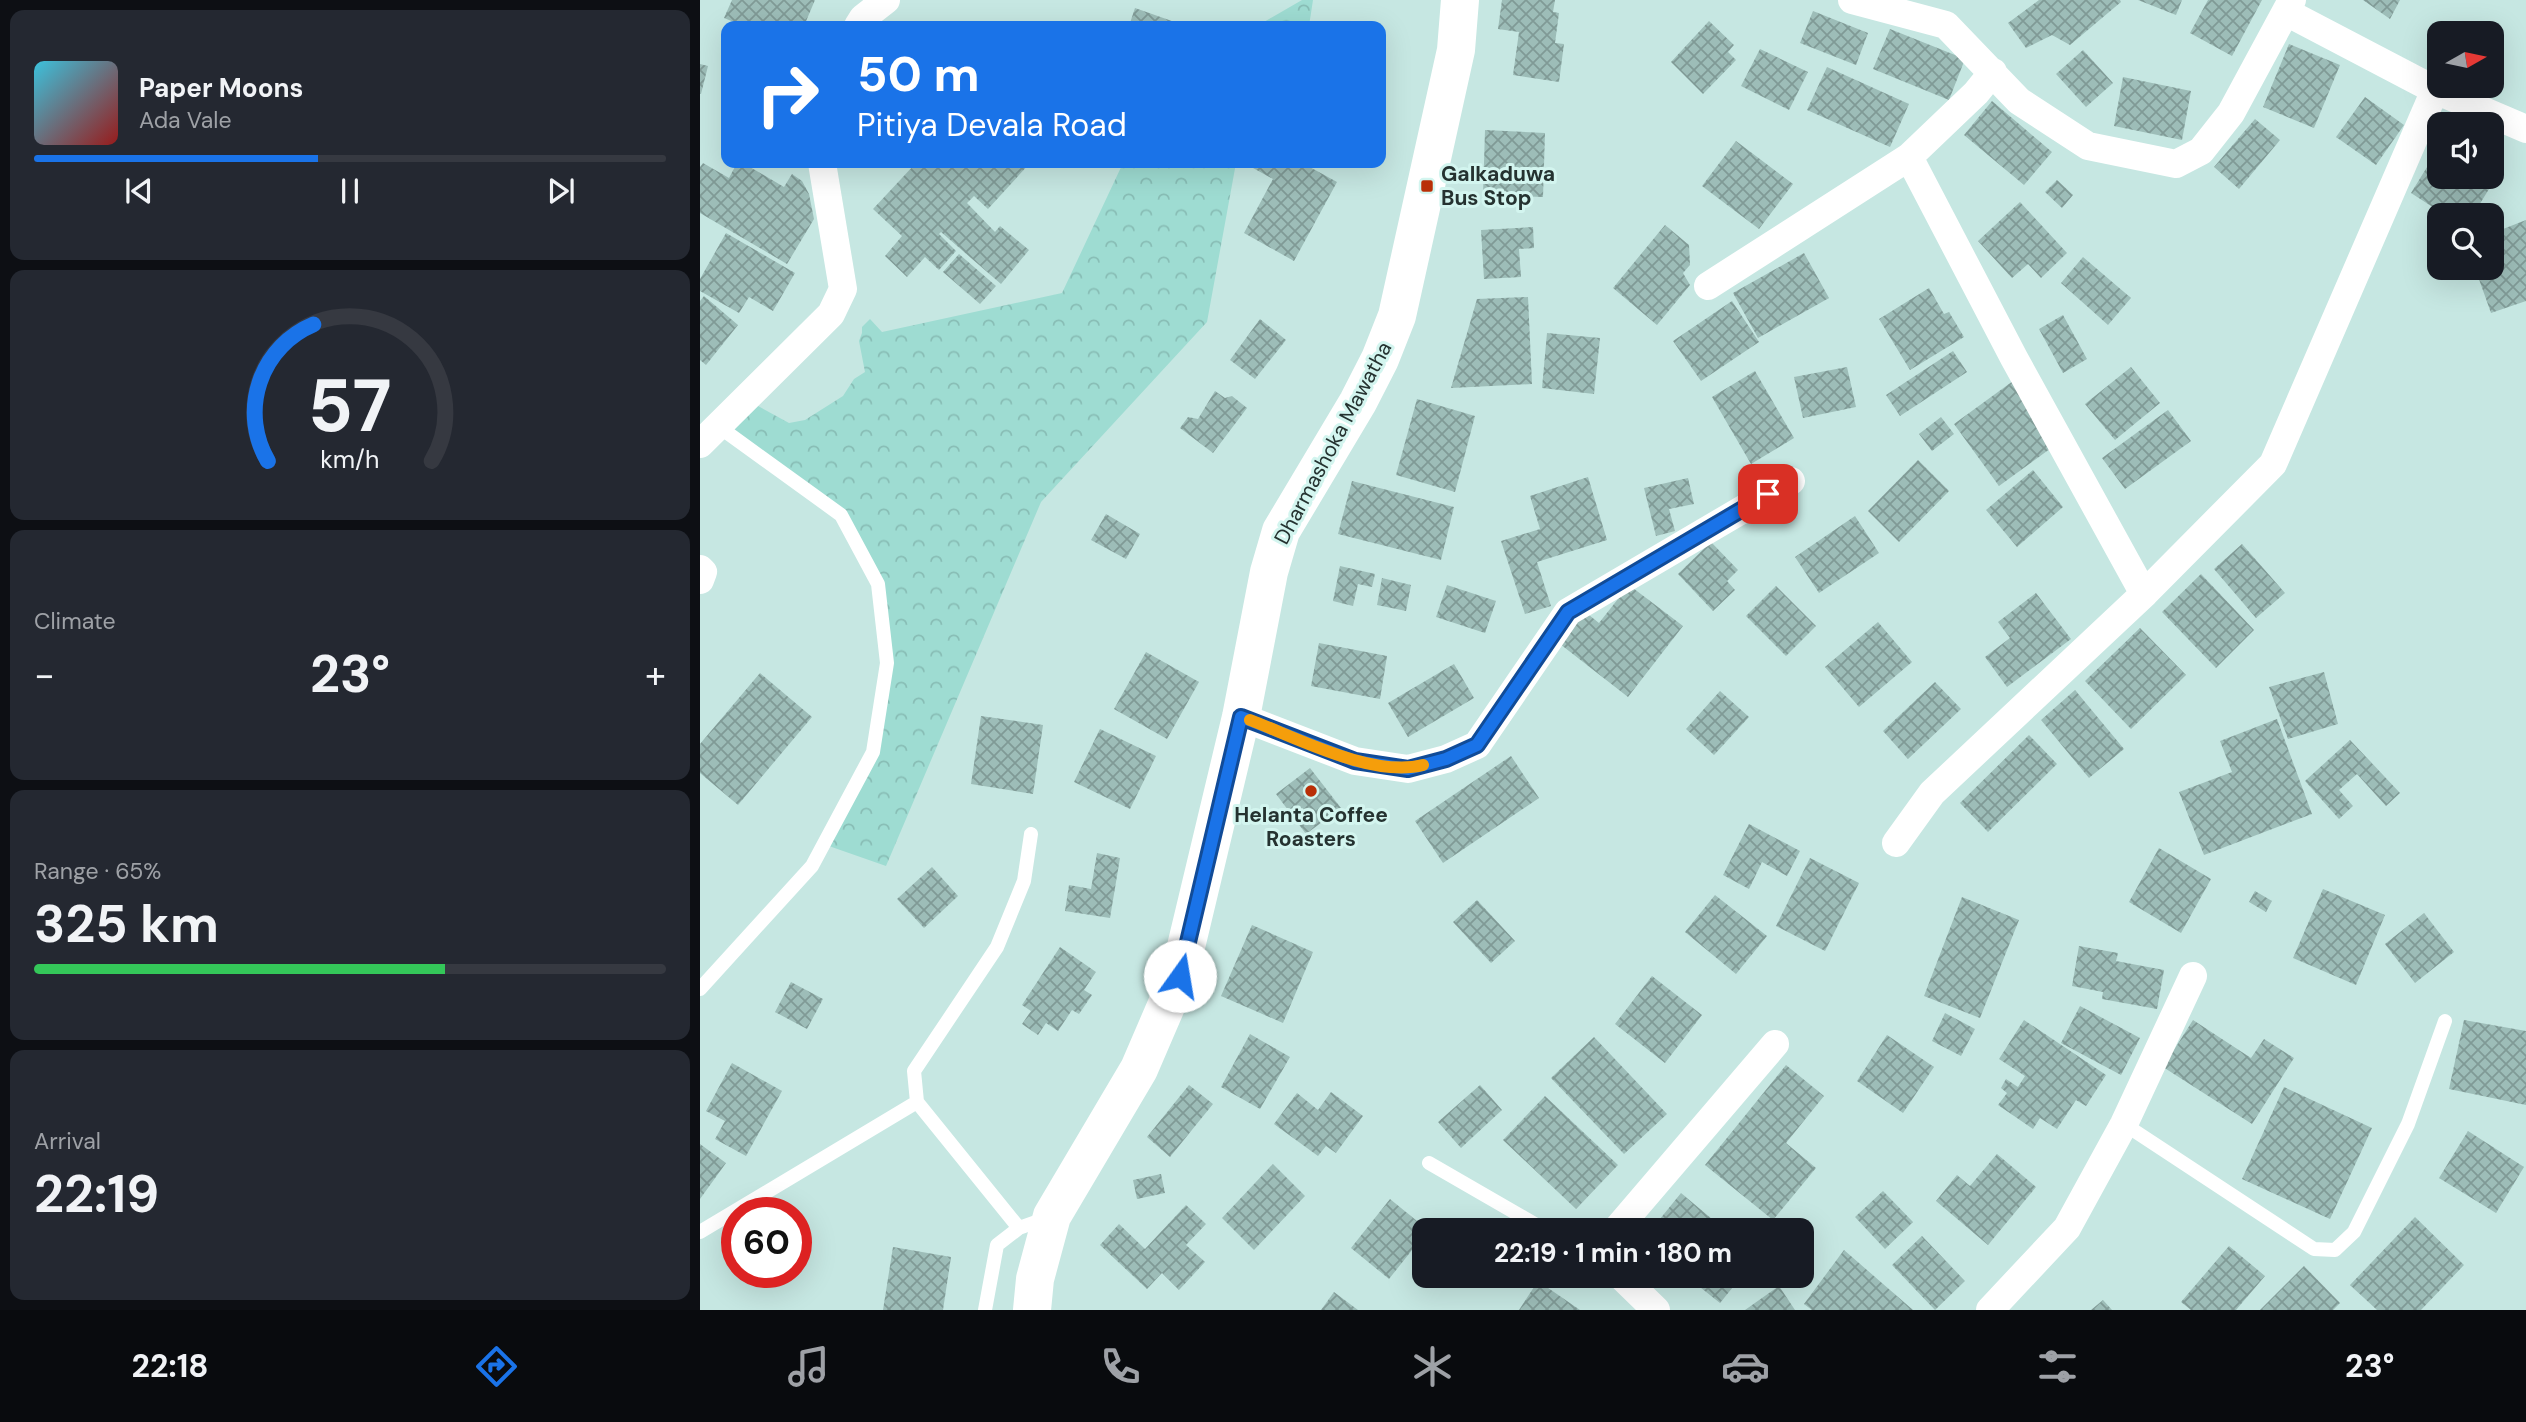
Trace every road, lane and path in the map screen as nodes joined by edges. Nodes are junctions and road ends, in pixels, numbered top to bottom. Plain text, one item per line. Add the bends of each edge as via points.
1 (886, 0) edge
2 (1460, 0) edge
3 (1852, 0) edge
4 (2289, 6) edge
5 (861, 21) edge
6 (1993, 72) junction
7 (2427, 84) edge
8 (2431, 98) edge
9 (2455, 98) edge
10 (2526, 129) edge
11 (1909, 157) junction
12 (823, 168) edge
13 (1708, 286) dead end
14 (709, 435) edge
15 (1791, 481) dead end
16 (700, 569) edge
17 (700, 580) edge
18 (2144, 594) junction
19 (1241, 717) junction
20 (1031, 834) dead end
21 (1896, 843) dead end
22 (2193, 976) dead end
23 (700, 989) edge
24 (2445, 1021) dead end
25 (1775, 1044) dead end
26 (917, 1102) junction
27 (2124, 1124) junction
28 (1429, 1163) dead end
29 (1524, 1218) edge
30 (1626, 1218) edge
31 (1035, 1222) junction
32 (700, 1232) edge
33 (1633, 1288) edge
34 (985, 1310) edge
35 (1032, 1310) edge
36 (1656, 1310) edge
37 (1990, 1310) edge

1 - 5 street
2 - 19 main road, Dharmashoka Mawatha via 1456,50 1397,316 1358,402 1281,531
3 - 6 street via 1946,25
4 - 6 street via 2231,113 2201,151 2176,164 2088,146 2019,102
4 - 7 street
6 - 11 street
8 - 18 street via 2273,464
9 - 10 street
11 - 13 street
11 - 18 street
12 - 14 street via 843,289 831,314
14 - 23 lane via 841,515 878,584 887,663 873,752 812,866
15 - 19 street via 1568,612 1477,745 1446,759 1408,769 1355,761
16 - 17 street
18 - 21 street via 1932,793
19 - 31 main road, Dharmashoka Mawatha via 1180,976 1139,1069
20 - 26 lane via 1024,881 997,947 914,1071
22 - 27 street
24 - 27 lane via 2408,1124 2354,1232 2335,1250 2314,1249
25 - 30 street
26 - 31 lane
26 - 32 lane
27 - 37 street via 2067,1228
28 - 29 lane
31 - 34 lane via 997,1245
31 - 35 main road, Dharmashoka Mawatha
33 - 36 street

